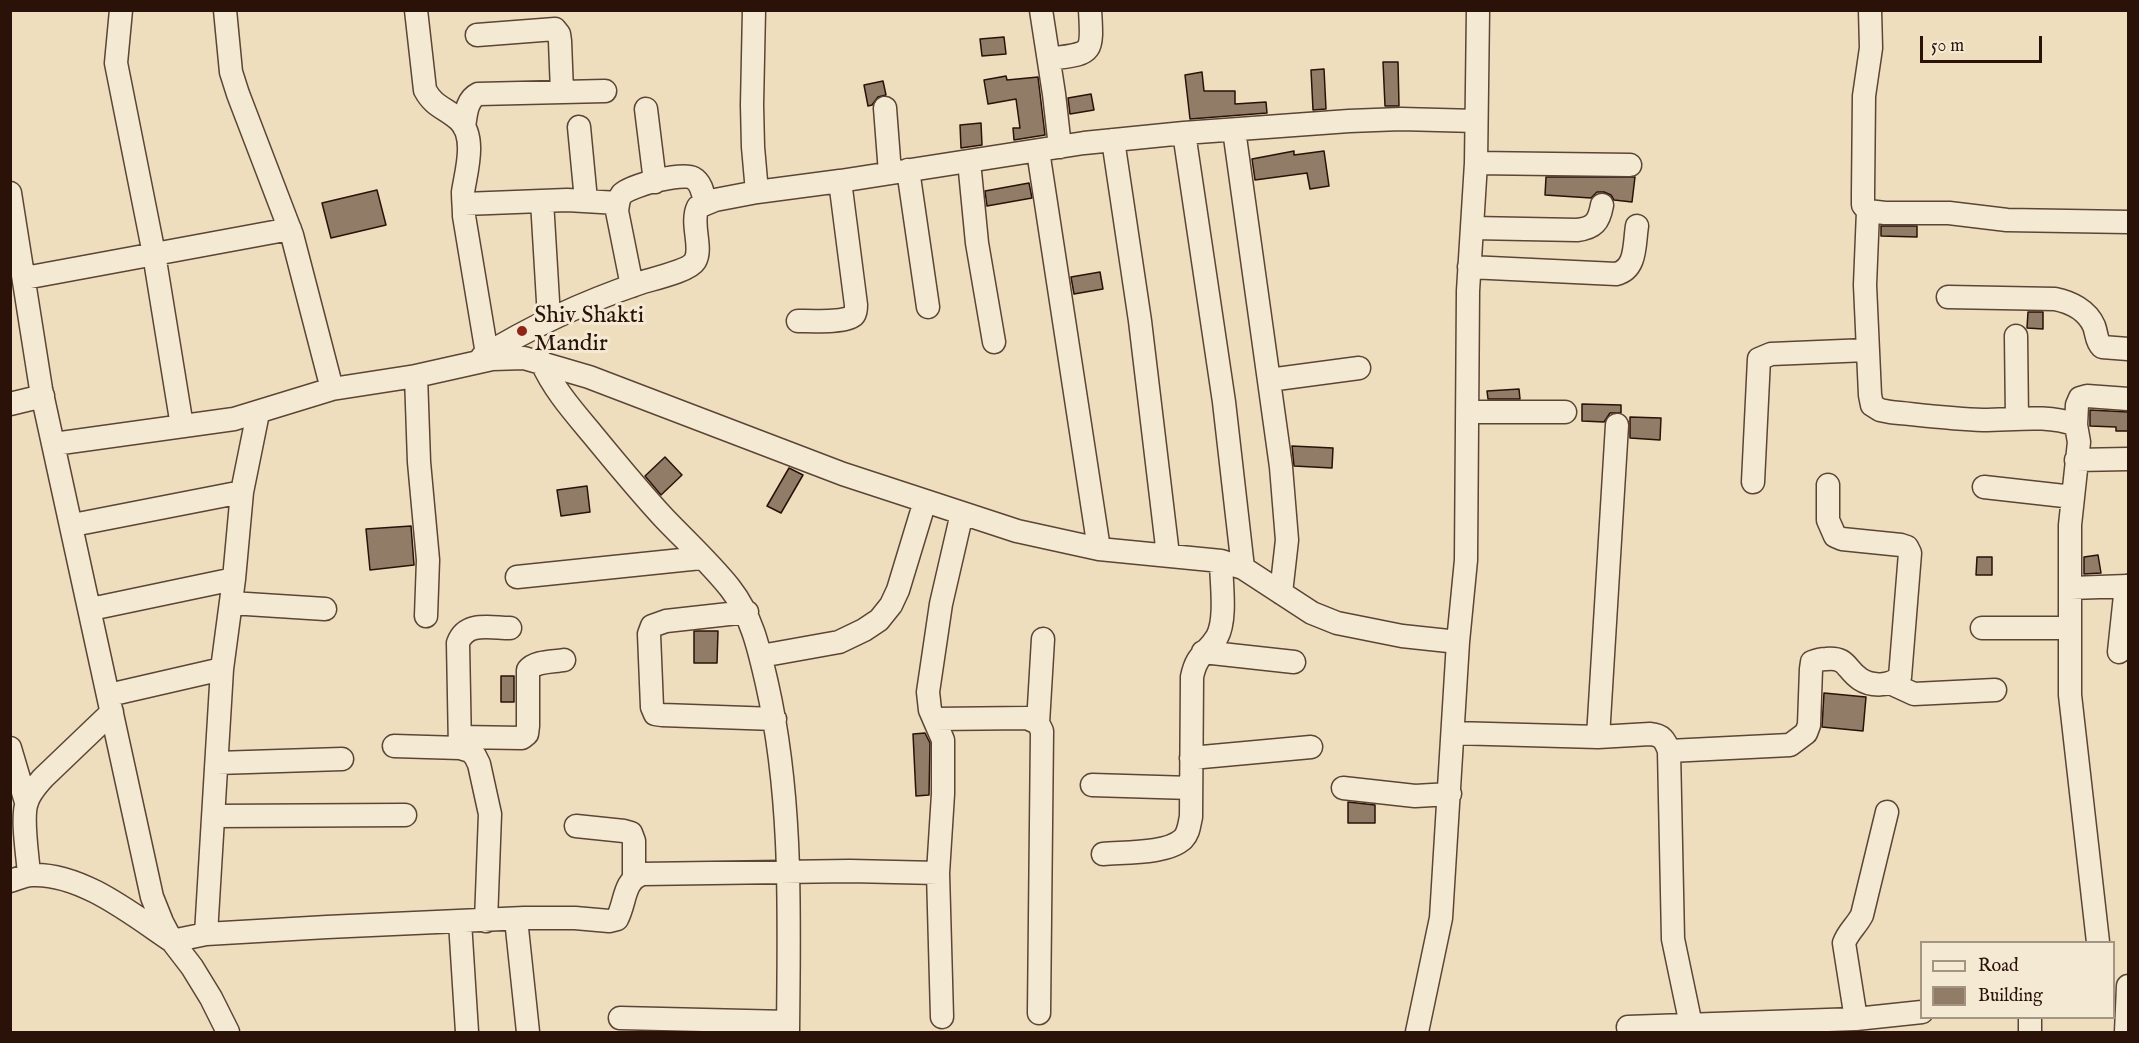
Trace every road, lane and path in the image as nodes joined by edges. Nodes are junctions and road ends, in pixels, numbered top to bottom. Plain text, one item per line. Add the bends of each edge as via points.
1 (121, 10) edge
2 (225, 10) edge
3 (416, 10) edge
4 (754, 10) edge
5 (1041, 10) edge
6 (1090, 10) edge
7 (1478, 10) edge
8 (1870, 10) edge
9 (477, 35) dead end
10 (1049, 59) junction
11 (605, 91) dead end
12 (562, 92) junction
13 (885, 108) dead end
14 (646, 109) dead end
15 (1476, 121) junction
16 (464, 127) junction
17 (579, 128) dead end
18 (1234, 130) junction
19 (1184, 133) junction
20 (1113, 141) junction
21 (1049, 149) junction
22 (969, 161) junction
23 (1476, 163) junction
24 (1630, 165) dead end
25 (899, 171) junction
26 (840, 181) junction
27 (655, 182) junction
28 (757, 192) junction
29 (10, 193) edge
30 (586, 200) junction
31 (542, 201) junction
32 (618, 203) junction
33 (705, 203) junction
34 (464, 204) junction
35 (1602, 205) dead end
36 (1868, 211) junction
37 (2128, 222) edge
38 (1637, 226) dead end
39 (1473, 228) junction
40 (290, 229) junction
41 (154, 254) junction
42 (1469, 267) junction
43 (632, 286) junction
44 (20, 287) edge
45 (1948, 297) dead end
46 (928, 307) dead end
47 (549, 318) junction
48 (798, 321) dead end
49 (2016, 336) dead end
50 (994, 342) dead end
51 (2128, 349) edge
52 (1867, 350) junction
53 (479, 359) junction
54 (541, 362) junction
55 (1359, 368) dead end
56 (416, 376) junction
57 (1269, 381) junction
58 (332, 388) junction
59 (43, 396) junction
60 (2128, 399) edge
61 (10, 404) edge
62 (1468, 412) junction
63 (1565, 412) dead end
64 (258, 413) junction
65 (2017, 419) junction
66 (1617, 425) dead end
67 (2076, 425) junction
68 (182, 426) junction
69 (54, 444) junction
70 (2128, 459) edge
71 (2076, 460) junction
72 (1753, 482) dead end
73 (1828, 485) dead end
74 (1984, 487) dead end
75 (242, 492) junction
76 (2073, 497) junction
77 (925, 501) junction
78 (962, 513) junction
79 (73, 525) junction
80 (1099, 549) junction
81 (1168, 555) junction
82 (702, 558) junction
83 (1221, 561) junction
84 (1244, 568) junction
85 (517, 577) dead end
86 (234, 579) junction
87 (2127, 586) edge
88 (2071, 588) junction
89 (1281, 593) junction
90 (231, 603) junction
91 (91, 609) junction
92 (325, 609) dead end
93 (747, 612) junction
94 (426, 616) dead end
95 (510, 628) dead end
96 (1982, 628) dead end
97 (2070, 628) junction
98 (1042, 639) dead end
99 (1458, 642) junction
100 (1203, 652) junction
101 (2119, 652) dead end
102 (761, 656) junction
103 (564, 660) dead end
104 (1294, 662) dead end
105 (222, 669) junction
106 (1890, 683) junction
107 (1995, 690) dead end
108 (111, 704) junction
109 (775, 719) junction
110 (934, 719) junction
111 (1038, 723) junction
112 (1453, 733) junction
113 (1598, 737) junction
114 (460, 743) junction
115 (394, 746) dead end
116 (1311, 747) dead end
117 (10, 748) edge
118 (1670, 751) junction
119 (1191, 758) junction
120 (342, 759) dead end
121 (217, 763) junction
122 (1092, 785) dead end
123 (1191, 788) junction
124 (1343, 788) dead end
125 (1450, 794) junction
126 (26, 802) junction
127 (1887, 812) dead end
128 (405, 815) dead end
129 (214, 816) junction
130 (576, 826) dead end
131 (1103, 854) dead end
132 (788, 872) junction
133 (938, 873) junction
134 (634, 877) junction
135 (20, 878) edge
136 (516, 919) junction
137 (486, 921) junction
138 (460, 922) junction
139 (206, 934) junction
140 (172, 941) junction
141 (2097, 941) edge
142 (2128, 986) edge
143 (1920, 1012) edge
144 (1039, 1013) dead end
145 (942, 1017) dead end
146 (620, 1018) dead end
147 (1856, 1019) junction
148 (1691, 1025) junction
149 (788, 1027) edge
150 (1628, 1027) dead end
151 (228, 1032) edge
152 (467, 1032) edge
153 (528, 1032) edge
154 (1417, 1032) edge
155 (2126, 1032) edge

1 - 41 street via 116,63
2 - 40 street via 234,83
3 - 16 street via 425,90 429,99
4 - 28 street
5 - 10 street
6 - 10 street via 1092,36 1087,51
7 - 15 street
8 - 36 street via 1863,194 1863,205
9 - 12 street via 555,29 560,40
10 - 21 street
11 - 12 street
12 - 16 street via 478,94 469,104
13 - 25 street
14 - 27 street
15 - 18 street via 1379,120
15 - 23 street
16 - 34 street via 469,146
17 - 30 street
18 - 19 street
18 - 57 street
19 - 20 street
19 - 84 street via 1223,391
20 - 21 street
20 - 81 street via 1140,321
21 - 22 street
21 - 80 street
22 - 25 street
22 - 50 street via 977,243
23 - 24 street
23 - 39 street
25 - 26 street
25 - 46 street
26 - 28 street
26 - 48 street via 855,313 843,320
27 - 32 street via 629,189
27 - 33 street via 692,177 702,189
28 - 33 street
29 - 44 street
30 - 31 street
30 - 32 street
31 - 34 street
31 - 47 street
32 - 43 street
33 - 43 street via 694,214 694,263
34 - 53 street
35 - 39 street via 1600,218 1588,229
36 - 37 street via 1949,213 2007,220
36 - 52 street
38 - 42 street via 1629,267 1616,274
39 - 42 street
40 - 41 street
40 - 58 street
41 - 44 street
41 - 68 street
42 - 62 street
43 - 47 street
44 - 59 street
45 - 51 street via 2064,301 2089,318 2102,347
47 - 53 street
49 - 65 street
52 - 65 street via 1872,405 1880,410
52 - 72 street via 1771,354 1759,359
53 - 54 street via 508,357
53 - 56 street
54 - 77 street
54 - 82 street via 566,404 636,488
55 - 57 street
56 - 58 street
56 - 94 street via 428,560
57 - 89 street via 1287,540
58 - 64 street
59 - 61 street
59 - 69 street
60 - 67 street via 2080,398
62 - 63 street
62 - 99 street via 1466,560
64 - 68 street
64 - 75 street
65 - 67 street via 2042,418
66 - 113 street
67 - 71 street
68 - 69 street
69 - 79 street
70 - 71 street
71 - 76 street
73 - 106 street via 1828,520 1835,536 1901,545 1910,553 1900,677
74 - 76 street
75 - 79 street
75 - 86 street
76 - 88 street
77 - 78 street
77 - 102 street via 898,590 879,620 839,642
78 - 80 street via 1017,531
78 - 110 street via 941,604 928,692
79 - 91 street
80 - 81 street
81 - 83 street
82 - 85 street
82 - 93 street
83 - 84 street
83 - 100 street via 1221,629
84 - 89 street
86 - 90 street
86 - 91 street
87 - 88 street
87 - 101 street
88 - 97 street
89 - 99 street via 1337,623
90 - 92 street
90 - 105 street
91 - 108 street
93 - 102 street
93 - 109 street via 652,626 652,707 662,716
95 - 114 street via 474,628 461,636
96 - 97 street
97 - 141 street via 2070,695
98 - 111 street
99 - 112 street
100 - 104 street
100 - 119 street via 1192,677
102 - 109 street
103 - 114 street via 537,664 528,670 528,726 522,738
105 - 108 street
105 - 121 street
106 - 107 street via 1914,694
106 - 118 street via 1863,681 1836,658 1817,659 1811,669 1809,725 1799,740 1780,746
108 - 126 street via 43,777
108 - 140 street via 152,897
109 - 132 street via 786,800
110 - 111 street via 1027,718
110 - 133 street via 943,740
111 - 144 street via 1043,742
112 - 113 street
112 - 125 street
113 - 118 street via 1659,735
114 - 115 street
114 - 137 street via 475,756 490,814
116 - 119 street
117 - 126 street
118 - 148 street via 1673,939
119 - 123 street
120 - 121 street
121 - 129 street
122 - 123 street
123 - 131 street via 1191,817 1182,840 1167,848
124 - 125 street via 1415,796
125 - 154 street via 1441,918
126 - 135 street
127 - 147 street via 1862,915 1844,943
128 - 129 street
129 - 139 street
130 - 134 street via 631,833
132 - 133 street
132 - 134 street
132 - 149 street
133 - 145 street
134 - 136 street via 617,919
135 - 140 street via 45,875 90,889
136 - 137 street
136 - 153 street
137 - 138 street
138 - 139 street
138 - 152 street
139 - 140 street
140 - 151 street via 192,967
142 - 155 street
143 - 147 street
146 - 149 street
147 - 148 street
148 - 150 street

